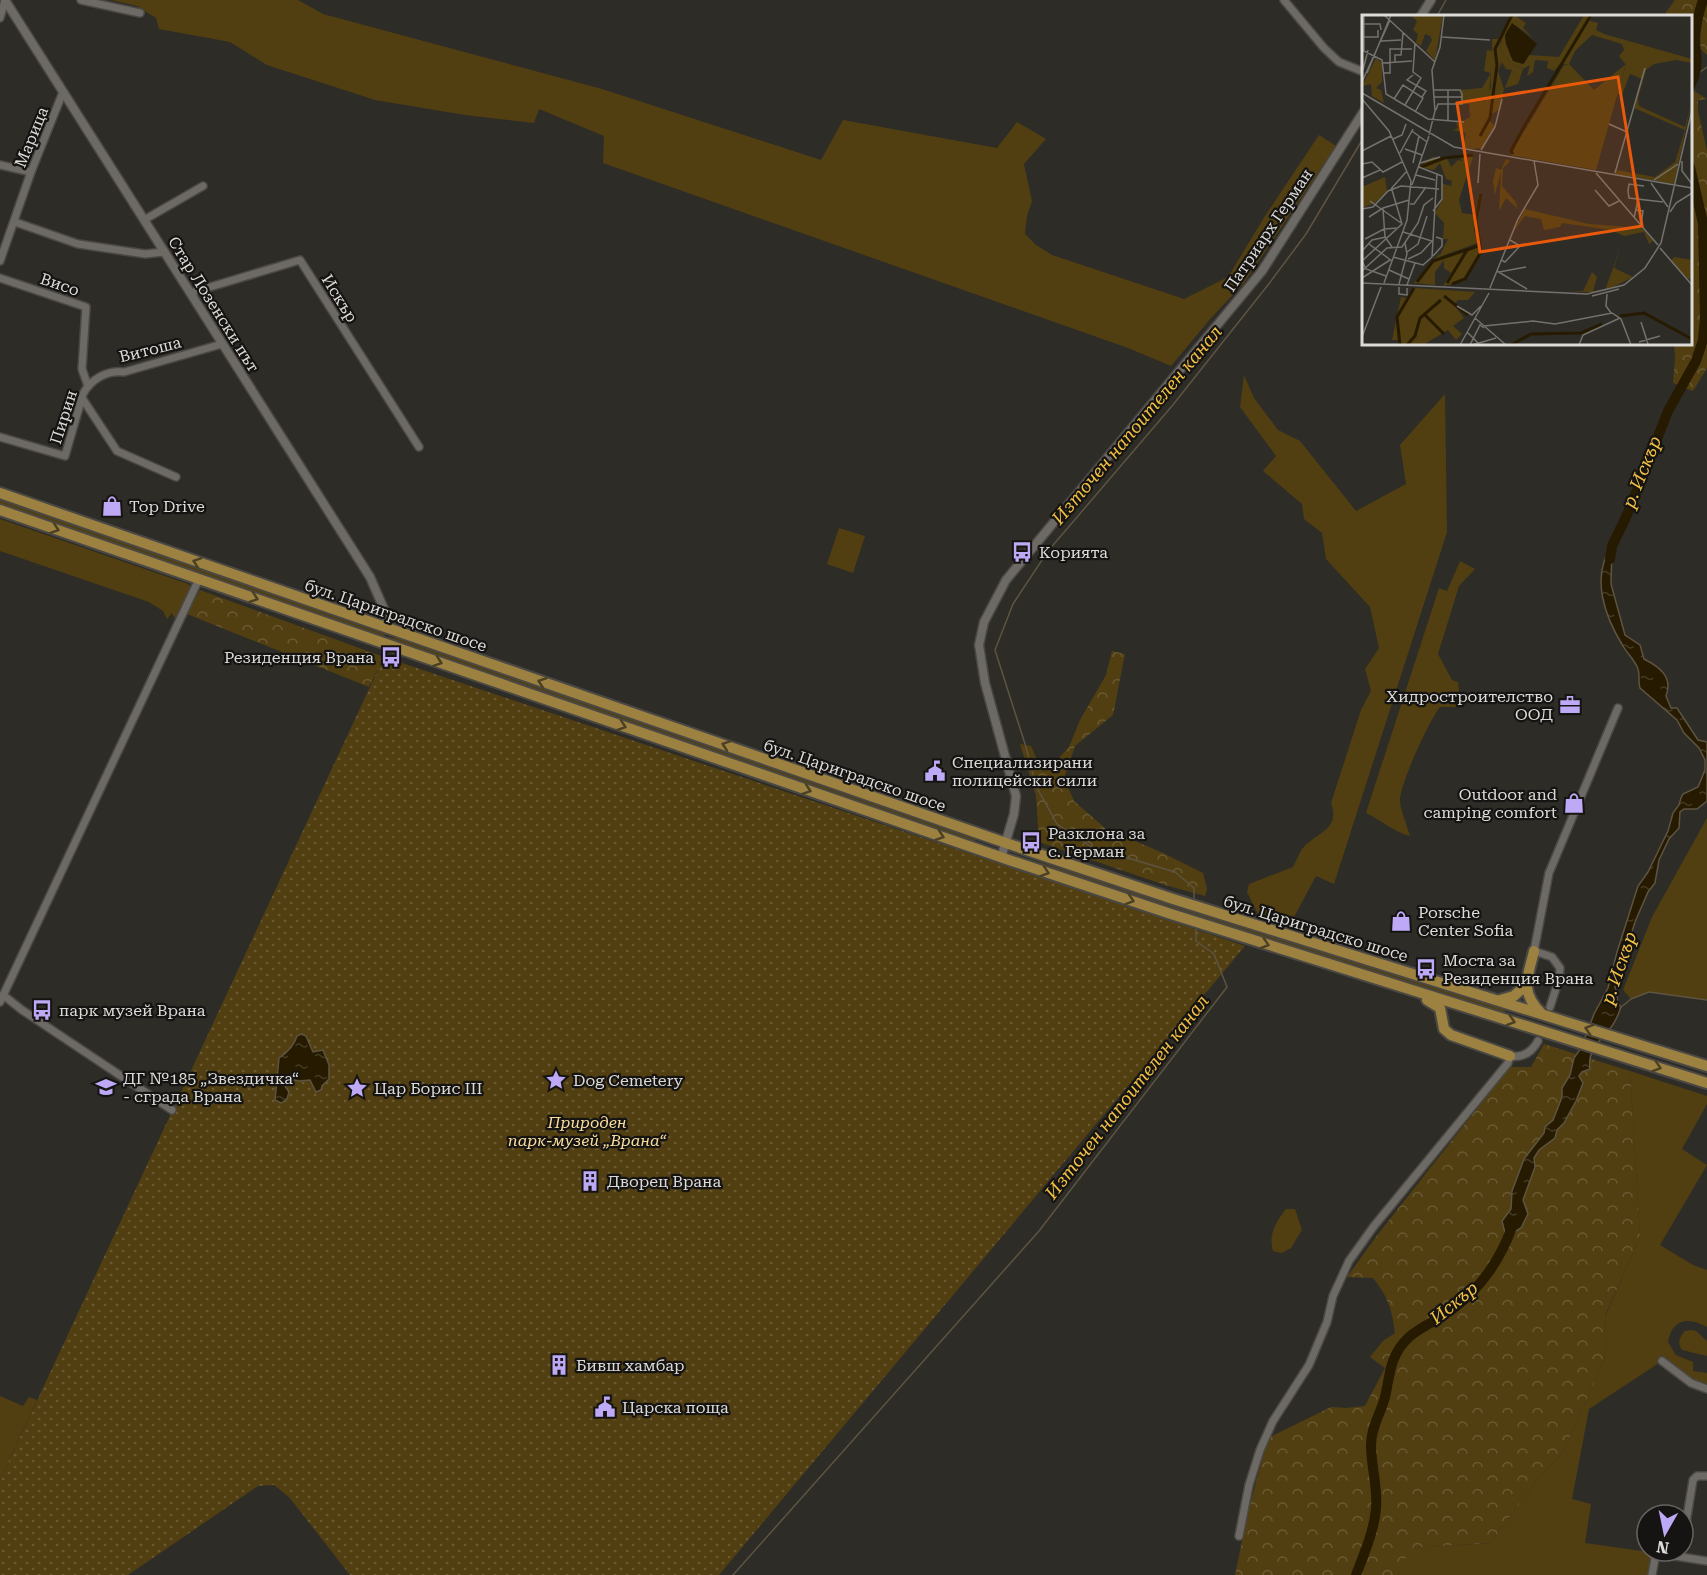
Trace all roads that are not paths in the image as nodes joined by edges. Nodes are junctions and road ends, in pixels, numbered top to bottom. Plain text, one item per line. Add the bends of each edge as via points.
1 (5, 0) edge
2 (81, 0) edge
3 (1284, 0) edge
4 (1431, 0) edge
5 (140, 13) dead end
6 (1422, 15) edge
7 (0, 18) edge
8 (1362, 71) edge
9 (63, 92) junction
10 (1362, 114) edge
11 (0, 165) edge
12 (31, 172) junction
13 (203, 186) dead end
14 (144, 220) junction
15 (15, 222) junction
16 (164, 252) junction
17 (0, 261) edge
18 (0, 278) edge
19 (190, 293) junction
20 (222, 344) junction
21 (88, 386) junction
22 (82, 398) junction
23 (0, 437) edge
24 (419, 447) dead end
25 (176, 477) dead end
26 (0, 493) edge
27 (0, 510) edge
28 (199, 579) junction
29 (385, 627) junction
30 (1618, 708) dead end
31 (1006, 843) junction
32 (1001, 858) junction
33 (1534, 951) junction
34 (1527, 984) junction
35 (1397, 985) junction
36 (2, 998) edge
37 (1497, 1000) junction
38 (1546, 1011) junction
39 (1488, 1014) junction
40 (1443, 1018) junction
41 (1538, 1041) dead end
42 (1510, 1056) junction
43 (1707, 1066) edge
44 (1707, 1083) edge
45 (172, 1110) dead end
46 (1662, 1361) dead end
47 (1707, 1389) edge
48 (1707, 1476) edge
49 (1689, 1503) edge
50 (1239, 1536) dead end

1 - 7 street
1 - 9 street, Стар Лозенски път
2 - 5 street
3 - 8 street via 1339,62
4 - 6 street
9 - 12 street, Марица
9 - 14 street, Стар Лозенски път
10 - 31 street, Патриарх Герман via 1262,271 1006,580 990,608 981,636 980,657 1016,796
11 - 12 street
12 - 15 street, Марица
13 - 14 street
14 - 16 street, Стар Лозенски път
15 - 16 street via 87,246 144,254
15 - 17 street, Марица
16 - 19 street, Стар Лозенски път
18 - 21 street, Висо via 86,308 82,369
19 - 20 street, Стар Лозенски път
19 - 24 street, Искър via 300,260
20 - 21 street, Витоша via 124,372 106,373
20 - 29 street, Стар Лозенски път via 370,577 387,616
21 - 22 street, Пирин
22 - 23 street, Пирин via 65,456
22 - 25 street via 117,451
29 -> 26 highway, бул. Цариградско шосе
27 -> 28 highway, бул. Цариградско шосе
28 -> 32 highway, бул. Цариградско шосе
28 - 36 street
31 -> 29 highway, бул. Цариградско шосе
30 - 33 street via 1549,873
31 - 32 street, Патриарх Герман
31 - 37 highway, бул. Цариградско шосе
32 -> 35 highway, бул. Цариградско шосе
33 - 34 highway
33 - 38 street via 1552,957 1560,968
34 - 37 highway via 1514,996
34 - 38 highway via 1529,1000
35 - 39 highway, бул. Цариградско шосе
35 - 40 highway via 1436,1004
36 - 45 street
37 - 38 highway, бул. Цариградско шосе
43 -> 38 highway, бул. Цариградско шосе via 1567,1023
39 - 40 highway via 1452,1011
39 -> 44 highway, бул. Цариградско шосе
40 - 42 highway via 1444,1029 1451,1035
41 - 42 street via 1529,1052
42 - 50 street via 1349,1261 1308,1365 1263,1443 1249,1485
46 - 47 street via 1691,1383
48 - 49 street via 1693,1480

